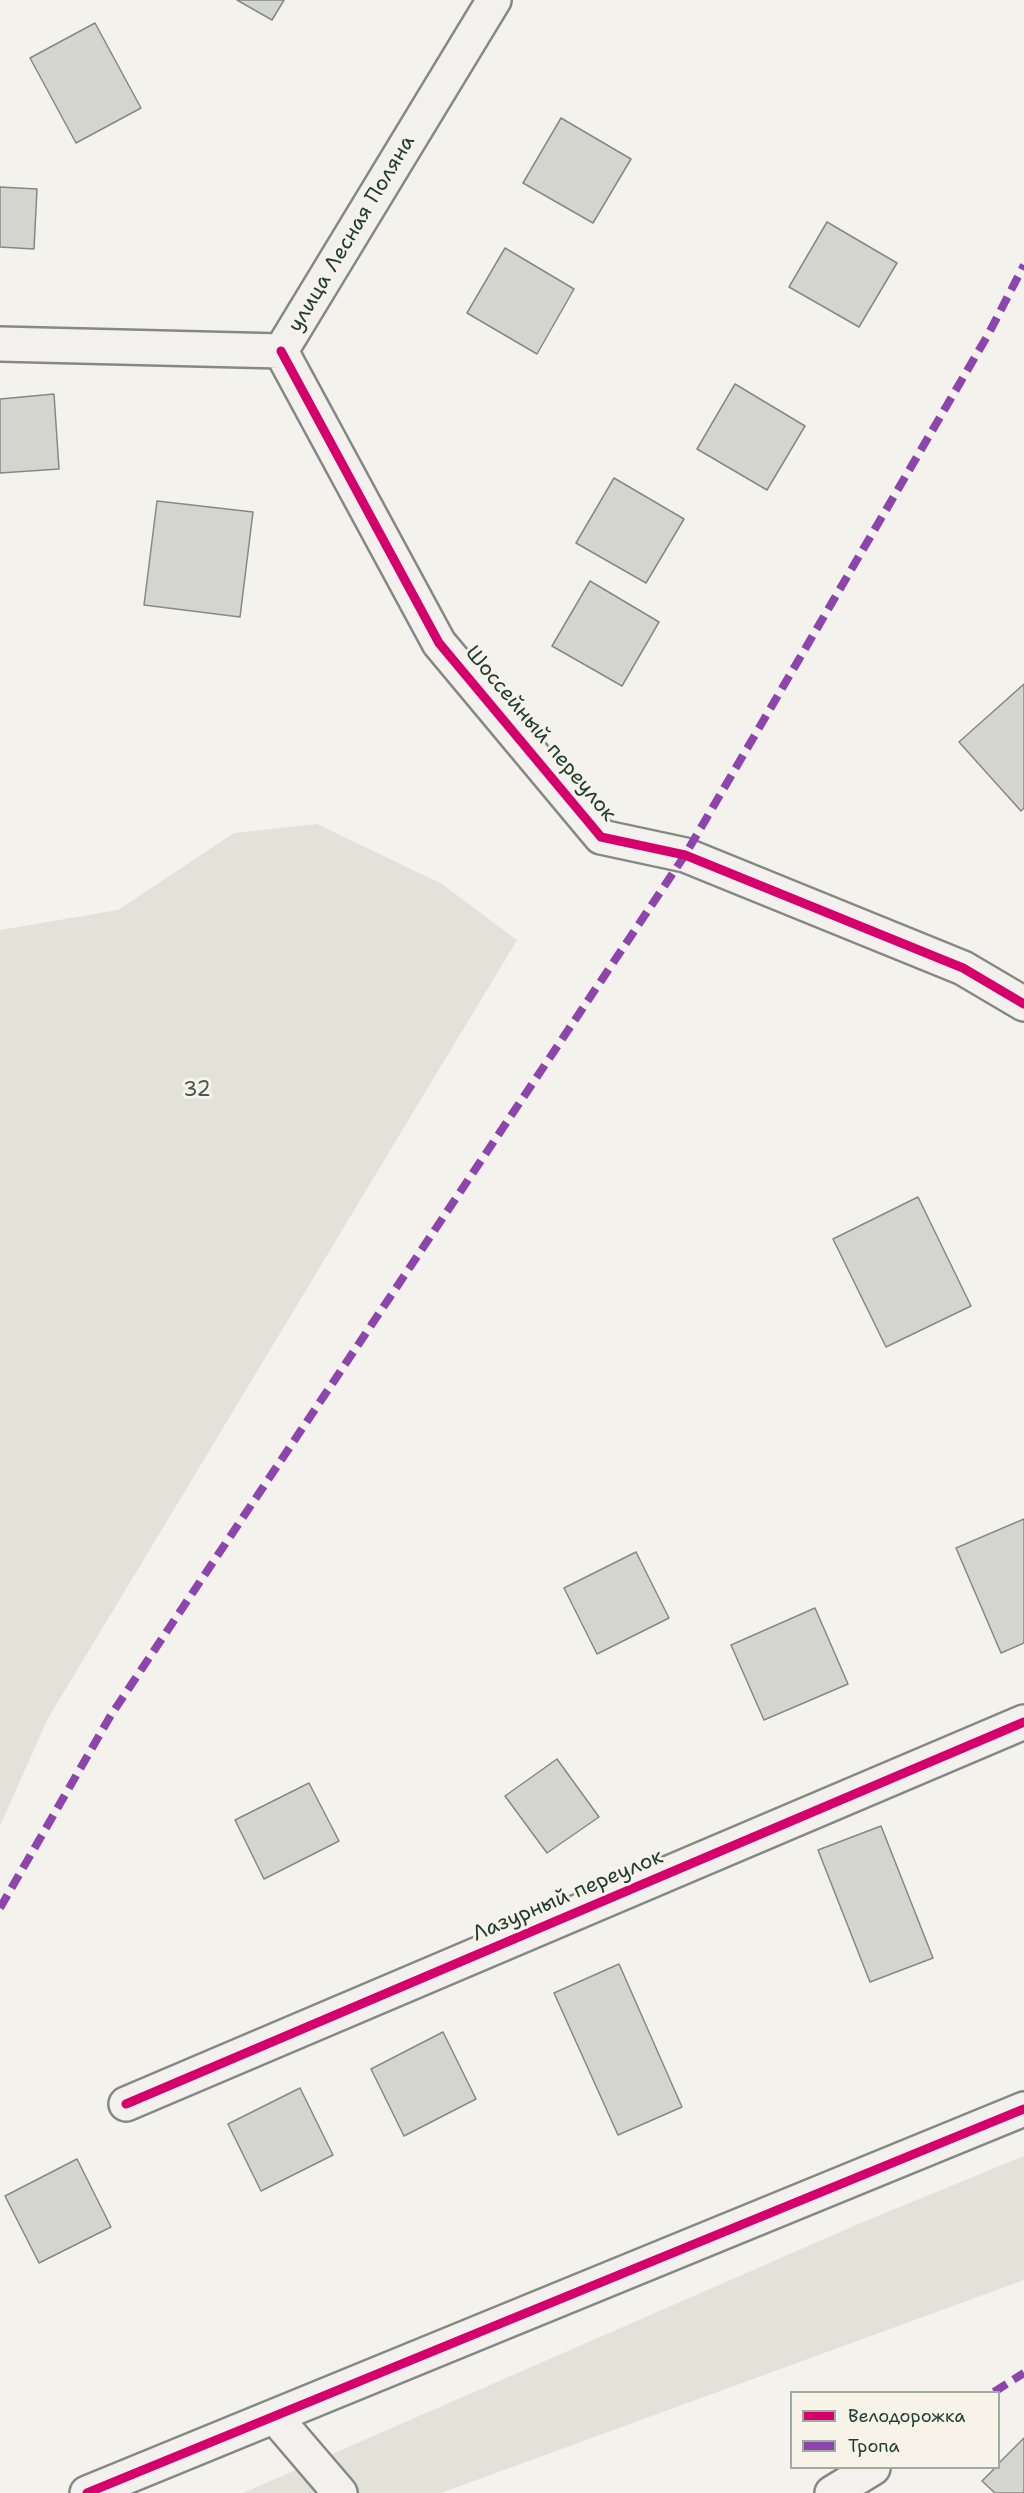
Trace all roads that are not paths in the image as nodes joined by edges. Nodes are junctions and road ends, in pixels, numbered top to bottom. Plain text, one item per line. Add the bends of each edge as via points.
1 (494, 0) edge
2 (0, 344) edge
3 (281, 351) junction
4 (1024, 1004) edge
5 (1024, 1722) edge
6 (126, 2103) dead end
7 (1024, 2109) edge
8 (275, 2417) junction
9 (871, 2469) edge
10 (87, 2493) edge
11 (340, 2493) edge
12 (832, 2493) edge

1 - 3 street, улица Лесная Поляна
2 - 3 street, улица Лесная Поляна
3 - 4 street, Шоссейный переулок via 439,643 601,837 685,855 963,968
5 - 6 street, Лазурный переулок
7 - 8 street
8 - 10 street
8 - 11 street
9 - 12 street

